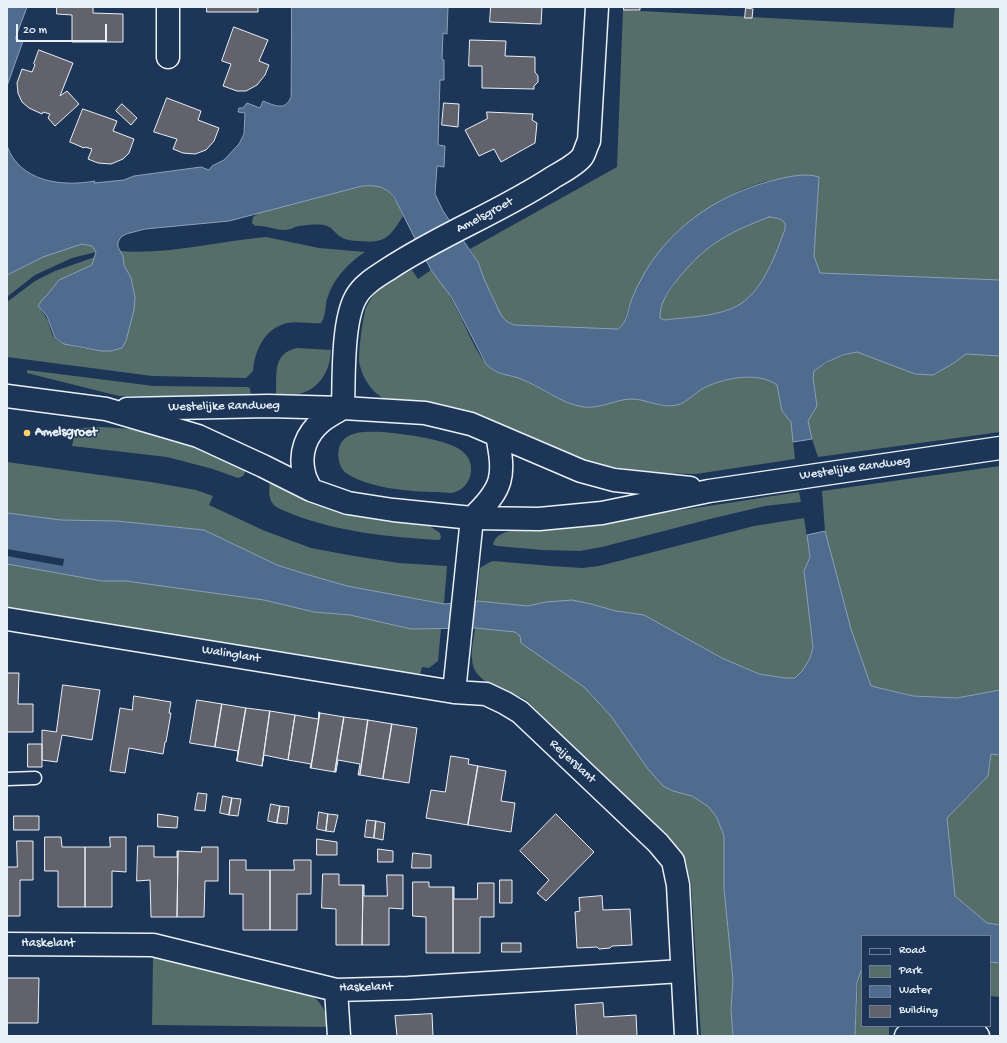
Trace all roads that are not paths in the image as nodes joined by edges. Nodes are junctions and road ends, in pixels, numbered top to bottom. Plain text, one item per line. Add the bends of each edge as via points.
1 (168, 7) edge
2 (597, 7) edge
3 (168, 57) dead end
4 (7, 396) edge
5 (343, 408) junction
6 (106, 409) junction
7 (497, 435) junction
8 (1000, 448) edge
9 (311, 490) junction
10 (709, 491) junction
11 (472, 518) junction
12 (7, 619) edge
13 (454, 692) junction
14 (7, 778) edge
15 (34, 778) dead end
16 (7, 944) edge
17 (682, 971) junction
18 (336, 990) junction
19 (339, 1036) edge
20 (686, 1036) edge
21 (906, 1036) edge
22 (978, 1036) edge

1 - 3 street
2 - 5 street, Amelsgroet via 588,140 581,158 533,190 405,258 362,288 351,306 346,337
4 - 6 street, Westelijke Randweg
5 - 6 street, Westelijke Randweg via 268,406
5 - 7 street, Westelijke Randweg via 425,413 471,424
5 - 9 street via 321,421 305,444 302,456 304,474
6 - 9 street, Westelijke Randweg via 198,436
7 - 10 street, Westelijke Randweg via 581,471 614,480
7 - 11 street via 502,473 488,503
8 - 10 street, Westelijke Randweg
9 - 11 street, Westelijke Randweg via 365,506
10 - 11 street, Westelijke Randweg via 573,517
11 - 13 street
12 - 13 street, Walinglant
13 - 17 street, Reijerslant via 486,694 520,712 658,843 673,862 678,884
14 - 15 lane
16 - 18 street, Haskelant via 153,945
17 - 18 street, Haskelant
17 - 20 street, Reijerslant
18 - 19 street
21 - 22 street via 918,1031

